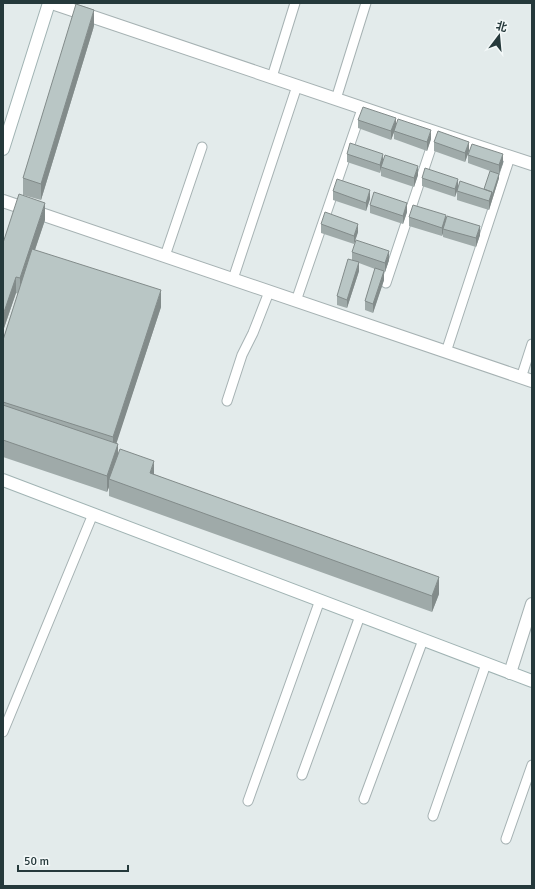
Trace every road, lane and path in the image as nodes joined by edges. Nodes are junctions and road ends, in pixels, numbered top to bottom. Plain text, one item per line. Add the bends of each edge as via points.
1 (50, 3) edge
2 (294, 3) edge
3 (366, 3) edge
4 (272, 78) junction
5 (297, 86) junction
6 (336, 99) junction
7 (363, 108) junction
8 (436, 132) junction
9 (202, 147) dead end
10 (3, 149) edge
11 (510, 157) junction
12 (532, 164) edge
13 (3, 200) edge
14 (165, 256) junction
15 (233, 279) junction
16 (386, 283) dead end
17 (269, 292) junction
18 (296, 301) junction
19 (532, 344) edge
20 (446, 352) junction
21 (527, 379) edge
22 (227, 401) dead end
23 (3, 480) edge
24 (93, 514) junction
25 (320, 600) junction
26 (532, 604) edge
27 (360, 616) junction
28 (423, 640) junction
29 (486, 664) junction
30 (510, 673) junction
31 (532, 681) edge
32 (3, 732) edge
33 (532, 765) edge
34 (302, 775) dead end
35 (364, 800) dead end
36 (248, 801) dead end
37 (433, 816) dead end
38 (506, 839) dead end

1 - 4 street
1 - 10 street
2 - 4 lane
3 - 6 lane
4 - 5 street
5 - 6 street
5 - 15 lane
6 - 7 street
7 - 8 street
7 - 18 lane
8 - 11 street
8 - 16 lane
9 - 14 lane
11 - 12 street
11 - 20 lane
13 - 14 street
14 - 15 street
15 - 17 street
17 - 18 street
17 - 22 lane via 242,355
18 - 20 street
19 - 21 lane
20 - 21 street
23 - 24 street
24 - 25 street
24 - 32 lane
25 - 27 street
25 - 36 lane
26 - 30 street
27 - 28 street
27 - 34 lane
28 - 29 street
28 - 35 lane
29 - 30 street
29 - 37 lane
30 - 31 street
33 - 38 lane

